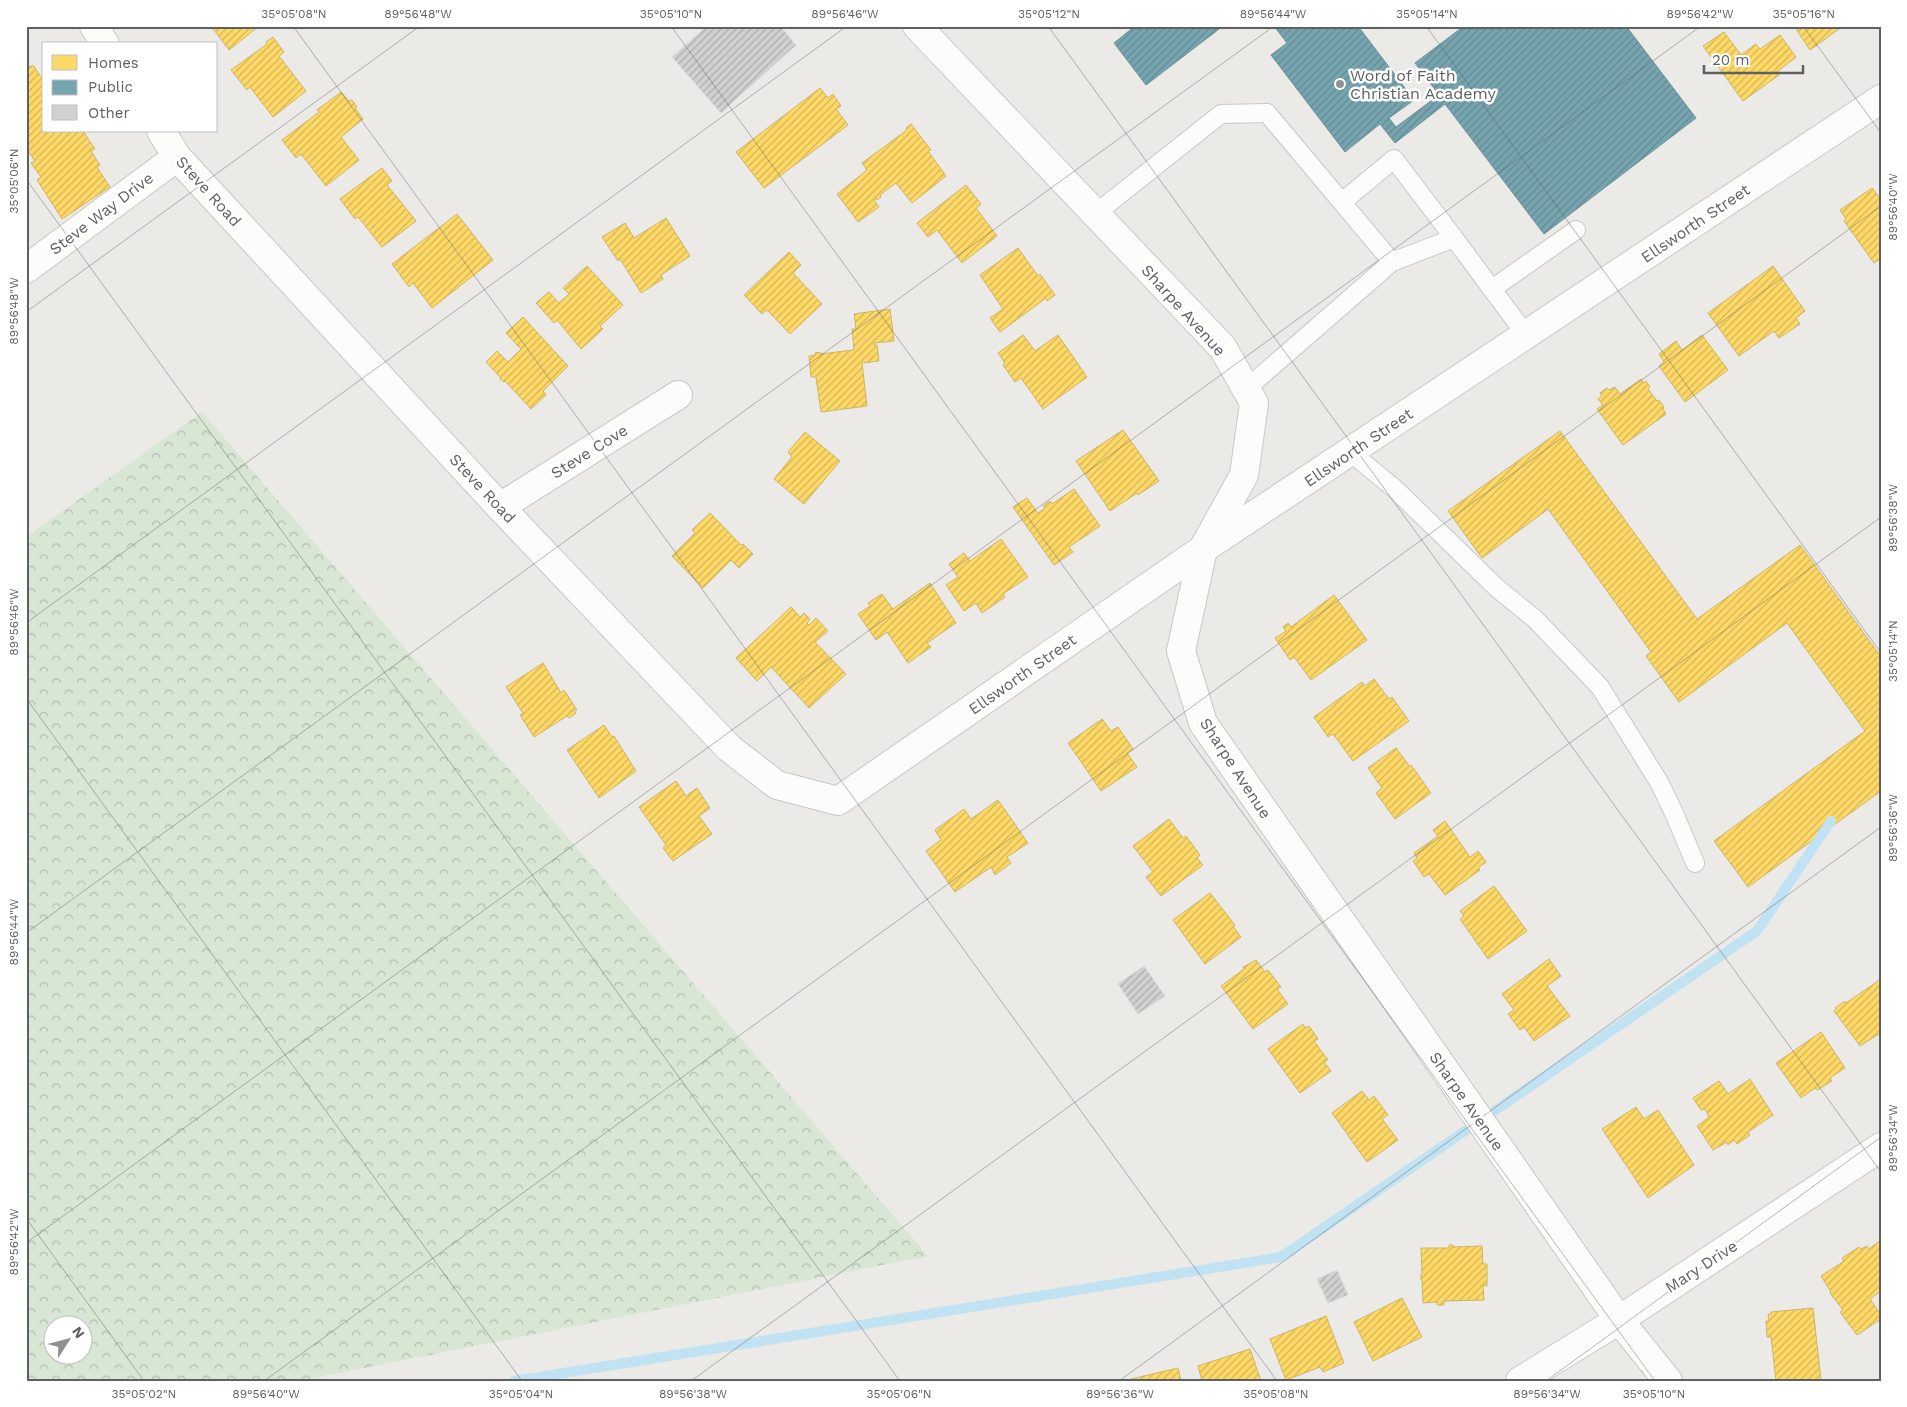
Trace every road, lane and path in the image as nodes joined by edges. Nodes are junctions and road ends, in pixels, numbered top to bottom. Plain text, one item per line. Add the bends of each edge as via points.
1 (94, 26) edge
2 (917, 26) edge
3 (104, 42) edge
4 (1881, 99) edge
5 (161, 132) edge
6 (177, 157) junction
7 (1342, 202) junction
8 (1095, 214) junction
9 (1576, 230) dead end
10 (1454, 238) junction
11 (1392, 262) junction
12 (26, 269) edge
13 (1492, 289) junction
14 (1526, 335) junction
15 (1246, 389) junction
16 (678, 395) dead end
17 (1350, 452) junction
18 (500, 508) junction
19 (1204, 550) junction
20 (838, 801) joint
21 (1695, 863) dead end
22 (1881, 1148) edge
23 (1619, 1320) junction
24 (1520, 1381) edge
25 (1668, 1381) edge

1 - 3 street
2 - 8 street, Sharpe Avenue
4 - 14 street, Ellsworth Street
5 - 6 street, Steve Road
6 - 12 street, Steve Way Drive
6 - 18 street, Steve Road
7 - 8 lane via 1267,113 1221,114
7 - 10 lane via 1394,159
7 - 11 lane
8 - 15 street, Sharpe Avenue via 1223,348
9 - 13 lane
10 - 11 lane
10 - 13 lane
11 - 15 lane
13 - 14 lane
14 - 17 street, Ellsworth Street
15 - 19 street, Sharpe Avenue via 1254,403 1244,475
16 - 18 street, Steve Cove
17 - 19 street, Ellsworth Street
17 - 21 lane via 1394,488 1498,589 1535,619 1600,687 1659,782
18 - 20 street, Steve Road via 729,748 777,785
19 - 20 street, Ellsworth Street
19 - 23 street, Sharpe Avenue via 1181,651 1203,723
22 - 23 street, Mary Drive
23 - 24 street, Mary Drive
23 - 25 street, Sharpe Avenue

